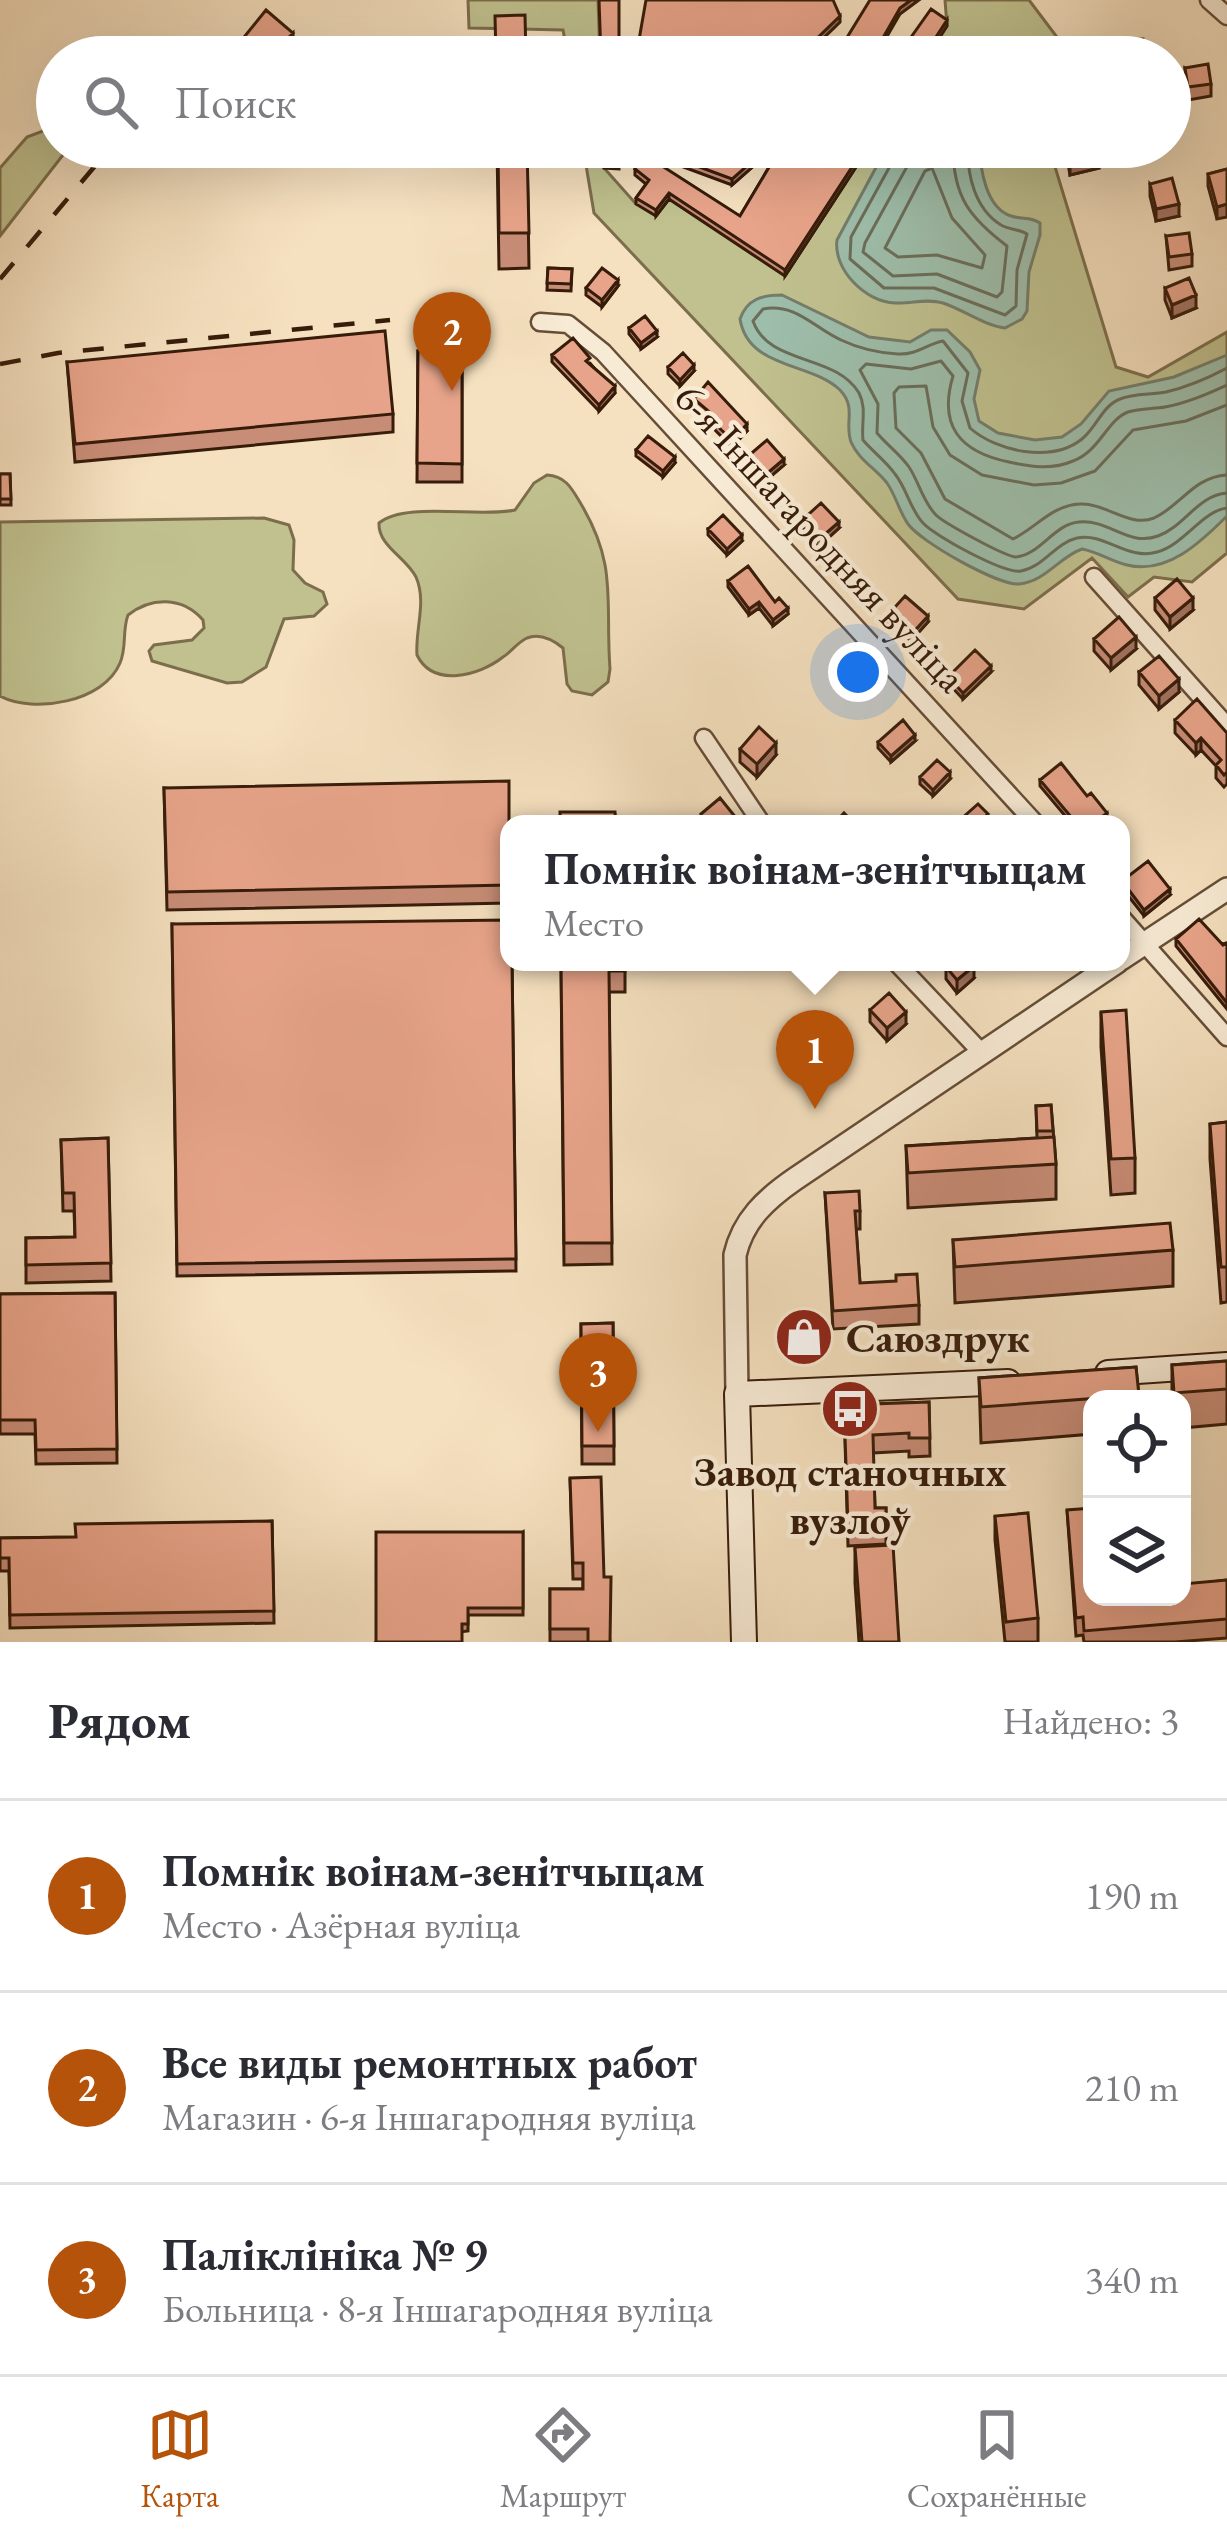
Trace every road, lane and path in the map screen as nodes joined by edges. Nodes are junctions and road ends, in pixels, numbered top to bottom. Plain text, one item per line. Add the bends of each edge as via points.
1 (1209, 0) edge
2 (1227, 16) edge
3 (540, 322) dead end
4 (1094, 578) dead end
5 (1227, 726) edge
6 (704, 738) dead end
7 (756, 815) edge
8 (1028, 815) edge
9 (1227, 889) edge
10 (1130, 928) edge
11 (1144, 944) junction
12 (1130, 954) edge
13 (905, 971) edge
14 (1104, 971) edge
15 (1227, 1037) edge
16 (982, 1053) junction
17 (1227, 1364) edge
18 (1075, 1376) edge
19 (1030, 1380) edge
20 (737, 1394) junction
21 (744, 1642) edge

1 - 2 street
3 - 8 street, 6-я Іншагародняя вуліца via 568,324 603,352
4 - 5 street
6 - 7 street
9 - 11 street
10 - 11 street
11 - 12 street
11 - 15 street
13 - 16 street
14 - 16 street
16 - 20 street via 751,1219 735,1255
17 - 18 main road
19 - 20 main road
20 - 21 main road

